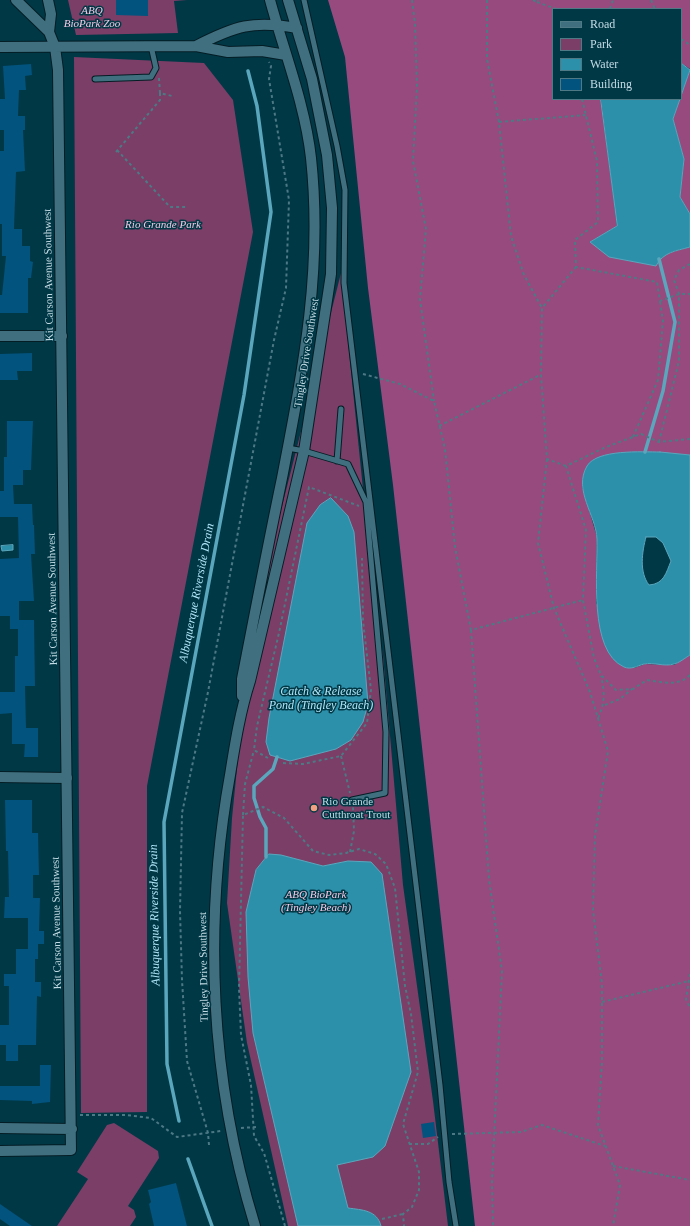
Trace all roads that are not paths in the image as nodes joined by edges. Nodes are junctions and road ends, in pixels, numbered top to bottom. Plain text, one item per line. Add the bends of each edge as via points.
1 (16, 0) edge
2 (48, 0) edge
3 (270, 0) edge
4 (288, 0) edge
5 (304, 0) edge
6 (277, 24) junction
7 (297, 28) junction
8 (49, 32) junction
9 (151, 46) junction
10 (196, 46) junction
11 (0, 47) edge
12 (55, 47) junction
13 (286, 55) junction
14 (96, 79) dead end
15 (0, 336) edge
16 (62, 336) junction
17 (341, 409) dead end
18 (288, 448) junction
19 (304, 451) junction
20 (337, 461) junction
21 (242, 706) junction
22 (0, 778) edge
23 (67, 778) junction
24 (352, 800) dead end
25 (0, 1128) edge
26 (72, 1129) junction
27 (0, 1151) edge
28 (255, 1226) edge
29 (456, 1226) edge

1 - 8 street
2 - 8 street via 51,14
3 - 6 street, Tingley Drive Southwest
4 - 7 street, Tingley Drive Southwest
5 - 29 lane via 345,190 344,283
6 - 7 street
6 - 10 street via 255,23 221,33
6 - 13 street, Tingley Drive Southwest
7 - 19 street, Tingley Drive Southwest via 312,79 327,155 332,208 331,274
8 - 12 street, Kit Carson Avenue Southwest
9 - 10 street
9 - 12 street
9 - 14 lane via 156,68 151,77
10 - 13 street via 228,52 267,52
11 - 12 street
12 - 16 street, Kit Carson Avenue Southwest via 58,70
13 - 18 street, Tingley Drive Southwest via 296,84 310,156 314,204 314,274 306,348
15 - 16 street
16 - 23 street, Kit Carson Avenue Southwest
17 - 20 lane
18 - 19 lane
18 - 21 street, Tingley Drive Southwest via 242,679
19 - 20 lane
19 - 21 street, Tingley Drive Southwest
20 - 24 lane via 348,464 366,502 386,732 385,793
21 - 28 street, Tingley Drive Southwest via 220,827 216,876 214,975 216,1024 224,1084 236,1155
22 - 23 street
23 - 26 street, Kit Carson Avenue Southwest
25 - 26 street
26 - 27 street, Kit Carson Avenue Southwest via 71,1150

